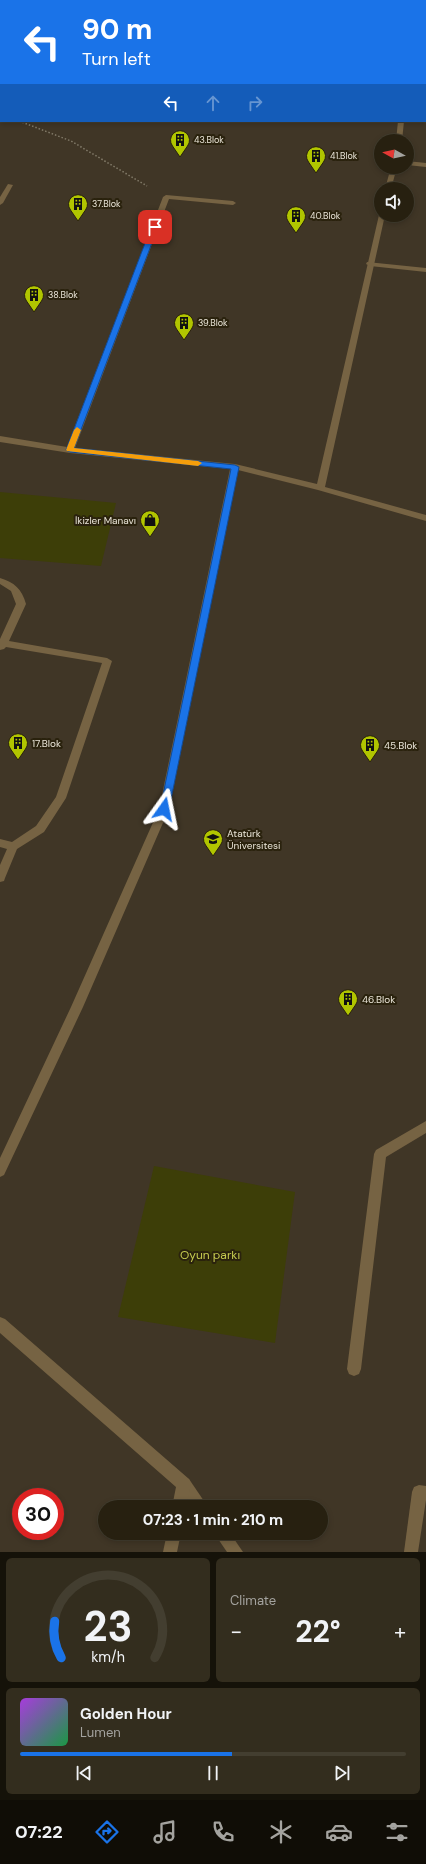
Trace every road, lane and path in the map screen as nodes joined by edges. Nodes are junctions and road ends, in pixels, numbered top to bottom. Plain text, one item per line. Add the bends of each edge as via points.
1 (21, 122) edge
2 (401, 122) edge
3 (400, 134) edge
4 (414, 164) edge
5 (426, 165) edge
6 (10, 185) dead end
7 (166, 197) junction
8 (0, 203) edge
9 (233, 203) dead end
10 (380, 222) edge
11 (370, 264) junction
12 (426, 270) edge
13 (0, 439) edge
14 (70, 450) junction
15 (235, 467) junction
16 (320, 488) junction
17 (426, 518) edge
18 (0, 581) edge
19 (1, 646) edge
20 (0, 844) edge
21 (13, 846) junction
22 (0, 878) edge
23 (426, 1127) edge
24 (0, 1171) edge
25 (0, 1324) edge
26 (354, 1369) dead end
27 (184, 1484) junction
28 (426, 1493) edge
29 (181, 1500) edge
30 (197, 1500) edge
31 (173, 1540) edge
32 (227, 1540) edge
33 (170, 1552) edge
34 (236, 1552) edge
35 (411, 1552) edge

1 - 7 path via 71,140
2 - 3 street
4 - 5 street
6 - 8 street
7 - 9 street
7 - 14 street
10 - 11 street
11 - 12 street
11 - 16 street
13 - 14 street
14 - 15 street
15 - 16 street
15 - 24 street via 164,809 77,1007
16 - 17 street
18 - 19 street via 17,590 21,604
19 - 21 street via 107,661 61,798 40,829
20 - 21 street
21 - 22 street
23 - 26 street via 380,1154
25 - 27 street
27 - 29 street
27 - 30 street
28 - 35 street via 419,1492
31 - 33 street
32 - 34 street

